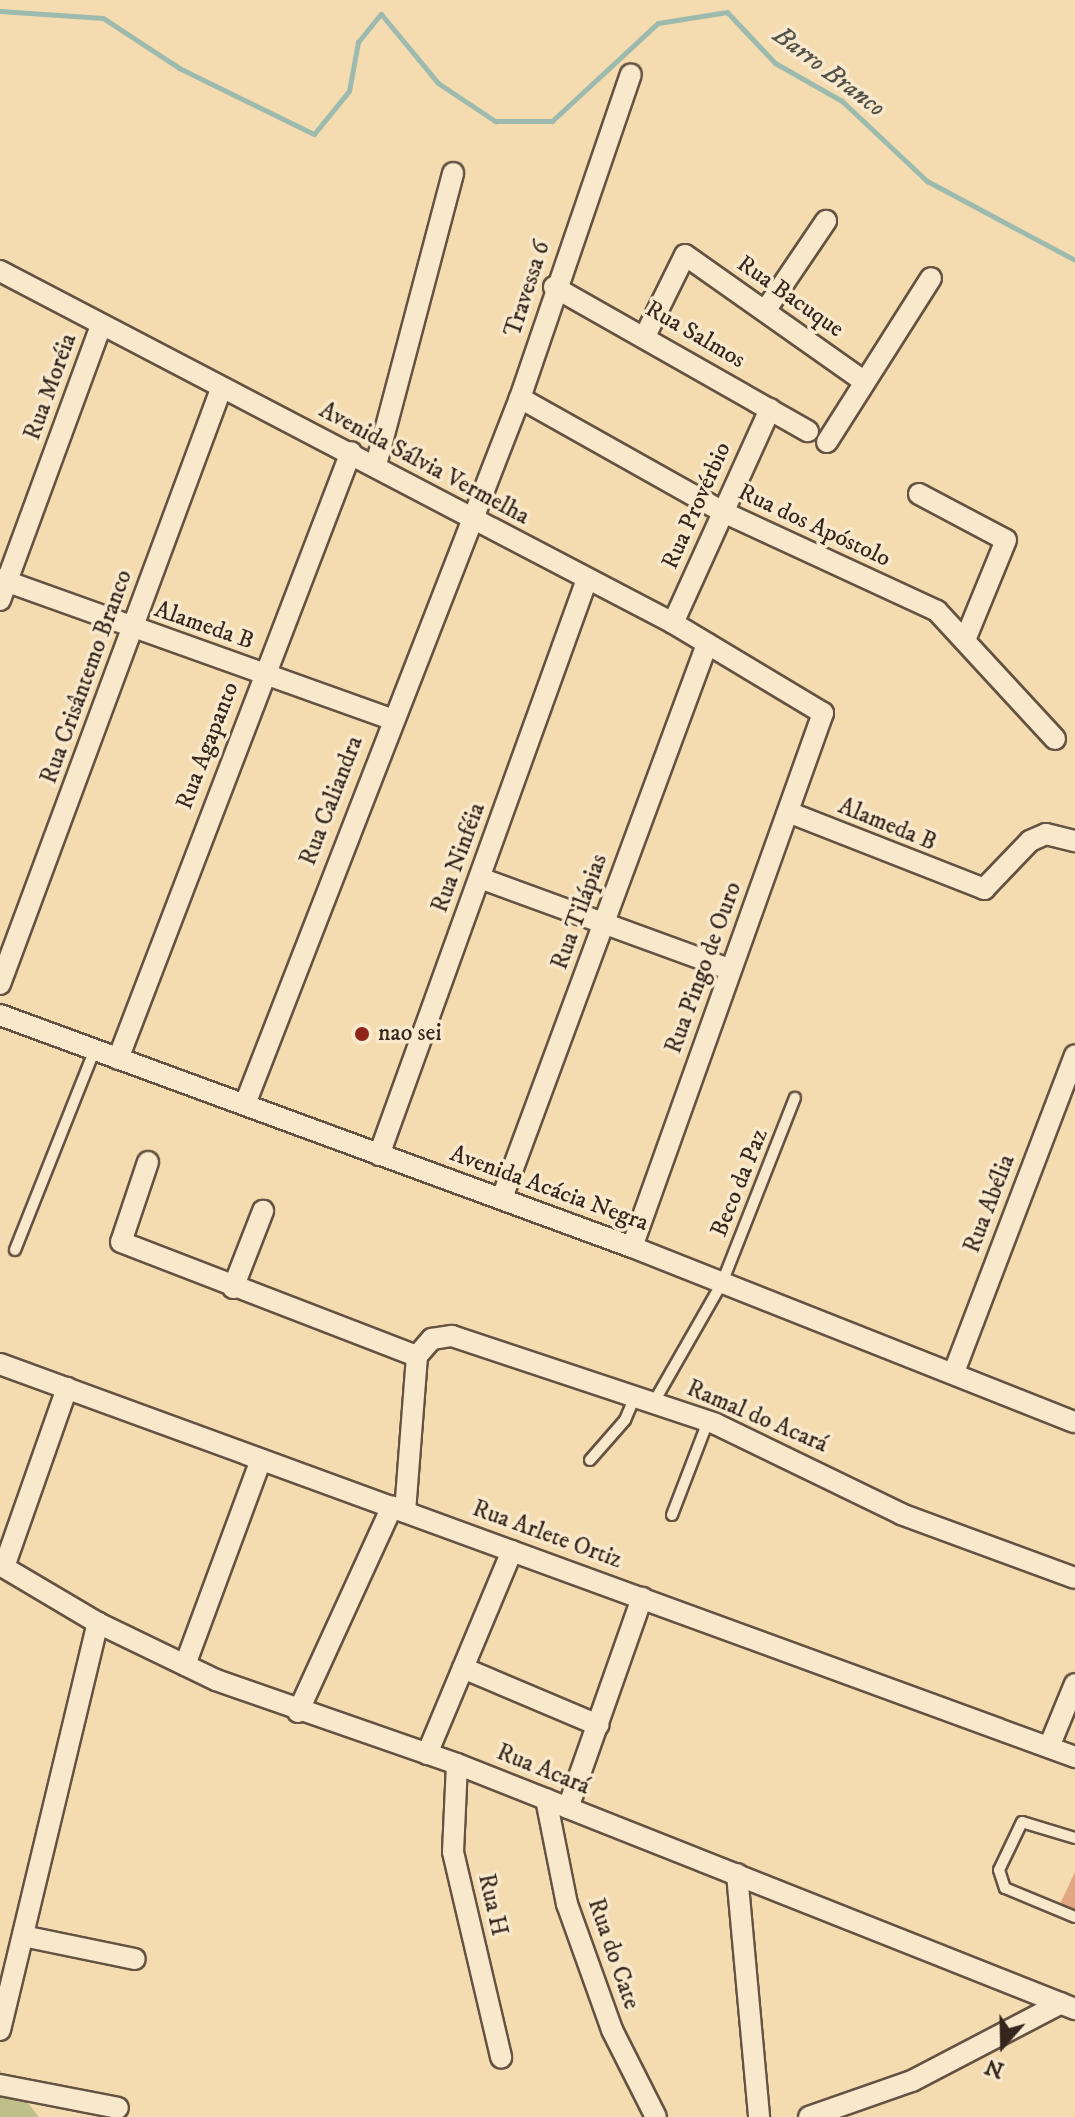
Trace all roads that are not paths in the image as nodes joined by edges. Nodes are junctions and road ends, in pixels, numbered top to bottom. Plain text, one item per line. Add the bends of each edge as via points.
1 (631, 74) dead end
2 (453, 173) dead end
3 (826, 221) dead end
4 (0, 271) edge
5 (931, 278) dead end
6 (554, 287) junction
7 (765, 311) junction
8 (101, 326) junction
9 (645, 336) junction
10 (865, 382) junction
11 (221, 389) junction
12 (520, 398) junction
13 (770, 409) junction
14 (808, 431) dead end
15 (827, 442) dead end
16 (351, 452) junction
17 (376, 465) junction
18 (919, 494) dead end
19 (723, 512) junction
20 (472, 518) junction
21 (587, 579) junction
22 (2, 587) edge
23 (673, 623) junction
24 (132, 630) junction
25 (965, 640) junction
26 (707, 644) junction
27 (264, 674) junction
28 (820, 708) joint
29 (392, 719) junction
30 (1055, 739) dead end
31 (788, 812) junction
32 (1075, 841) edge
33 (480, 878) junction
34 (604, 923) junction
35 (731, 970) junction
36 (0, 984) edge
37 (0, 1015) edge
38 (94, 1051) junction
39 (1075, 1055) edge
40 (118, 1059) junction
41 (795, 1098) dead end
42 (245, 1104) junction
43 (379, 1155) junction
44 (148, 1162) dead end
45 (502, 1198) junction
46 (263, 1211) dead end
47 (632, 1247) junction
48 (15, 1250) dead end
49 (722, 1283) junction
50 (233, 1288) junction
51 (417, 1356) junction
52 (0, 1364) edge
53 (954, 1372) junction
54 (67, 1388) junction
55 (645, 1399) junction
56 (708, 1421) junction
57 (1075, 1422) edge
58 (261, 1460) junction
59 (590, 1460) dead end
60 (398, 1510) junction
61 (672, 1515) dead end
62 (512, 1551) junction
63 (2, 1566) edge
64 (1075, 1578) edge
65 (642, 1598) junction
66 (98, 1623) junction
67 (185, 1665) junction
68 (463, 1668) junction
69 (1075, 1684) edge
70 (298, 1712) junction
71 (598, 1725) junction
72 (1049, 1747) junction
73 (427, 1754) junction
74 (1075, 1757) edge
75 (457, 1764) junction
76 (546, 1799) junction
77 (568, 1808) junction
78 (1075, 1838) edge
79 (737, 1874) junction
80 (1075, 1917) edge
81 (23, 1936) junction
82 (135, 1959) dead end
83 (1068, 2006) edge
84 (0, 2030) edge
85 (501, 2057) dead end
86 (0, 2085) edge
87 (118, 2108) dead end
88 (656, 2117) edge
89 (759, 2117) edge
90 (809, 2117) edge

1 - 6 street, Travessa 6
2 - 17 street
3 - 7 street
4 - 8 street, Avenida Sálvia Vermelha
5 - 10 street
6 - 9 street, Rua Salmos
6 - 12 street, Travessa 6
7 - 9 street, Rua Bacuque via 685,255
7 - 10 street, Rua Bacuque
8 - 11 street, Avenida Sálvia Vermelha
8 - 22 street, Rua Moréia
9 - 13 street, Rua Salmos
10 - 15 street
11 - 16 street, Avenida Sálvia Vermelha
11 - 24 street, Rua Crisântemo Branco
12 - 19 street, Rua dos Apóstolo
12 - 20 street, Travessa 6
13 - 14 street, Rua Salmos
13 - 19 street, Rua Provérbio
16 - 17 street, Avenida Sálvia Vermelha
16 - 27 street, Rua Agapanto
17 - 20 street, Avenida Sálvia Vermelha
18 - 25 street via 1006,540
19 - 23 street, Rua Provérbio
19 - 25 street, Rua dos Apóstolo via 937,611
20 - 21 street, Avenida Sálvia Vermelha
20 - 29 street, Rua Caliandra
21 - 23 street, Avenida Sálvia Vermelha
21 - 33 street, Rua Ninféia
22 - 24 street, Alameda B
23 - 26 street, Avenida Sálvia Vermelha
24 - 27 street, Alameda B
24 - 36 street, Rua Crisântemo Branco
25 - 30 street, Rua dos Apóstolo
26 - 28 street, Avenida Sálvia Vermelha
26 - 34 street, Rua Tilápias
27 - 29 street, Alameda B
27 - 40 street, Rua Agapanto
28 - 31 street, Rua Pingo de Ouro via 822,722
29 - 42 street, Rua Caliandra
31 - 32 street, Alameda B via 984,889 1030,841 1046,834
31 - 35 street, Rua Pingo de Ouro
33 - 34 street
33 - 43 street, Rua Ninféia
34 - 35 street
34 - 45 street, Rua Tilápias
35 - 47 street, Rua Pingo de Ouro
37 - 38 street, Avenida Acácia Negra
38 - 40 street, Avenida Acácia Negra
38 - 48 lane
39 - 53 street, Rua Abélia
40 - 42 street, Avenida Acácia Negra
41 - 49 lane, Beco da Paz
42 - 43 street, Avenida Acácia Negra
43 - 45 street, Avenida Acácia Negra
44 - 50 street via 121,1242
45 - 47 street, Avenida Acácia Negra
46 - 50 street
47 - 49 street, Avenida Acácia Negra
49 - 53 street, Avenida Acácia Negra
49 - 55 lane, Beco da Paz
50 - 51 street
51 - 55 street, Ramal do Acará via 432,1339 452,1336
51 - 60 street
52 - 54 street, Rua Arlete Ortiz
53 - 57 street, Avenida Acácia Negra
54 - 58 street, Rua Arlete Ortiz
54 - 63 street
55 - 56 street, Ramal do Acará
55 - 59 lane, Beco da Paz
56 - 61 lane
56 - 64 street, Ramal do Acará via 901,1514
58 - 60 street, Rua Arlete Ortiz
58 - 67 street
60 - 62 street, Rua Arlete Ortiz
60 - 70 street
62 - 65 street, Rua Arlete Ortiz
62 - 68 street
63 - 66 street, Rua Acará
65 - 71 street
65 - 72 street, Rua Arlete Ortiz
66 - 67 street, Rua Acará
66 - 81 street
67 - 70 street, Rua Acará
68 - 71 street
68 - 73 street
69 - 72 street
70 - 73 street, Rua Acará
71 - 77 street
72 - 74 street, Rua Arlete Ortiz
73 - 75 street, Rua Acará
75 - 76 street, Rua Acará
75 - 85 street, Rua H via 453,1852
76 - 77 street, Rua Acará
76 - 88 street, Rua do Cate via 567,1904 612,2030
77 - 79 street, Rua Acará
78 - 80 lane via 1022,1822 999,1870 1005,1888
79 - 83 street, Rua Acará
79 - 89 street
81 - 82 street
81 - 84 street
83 - 90 street via 912,2081
86 - 87 street

